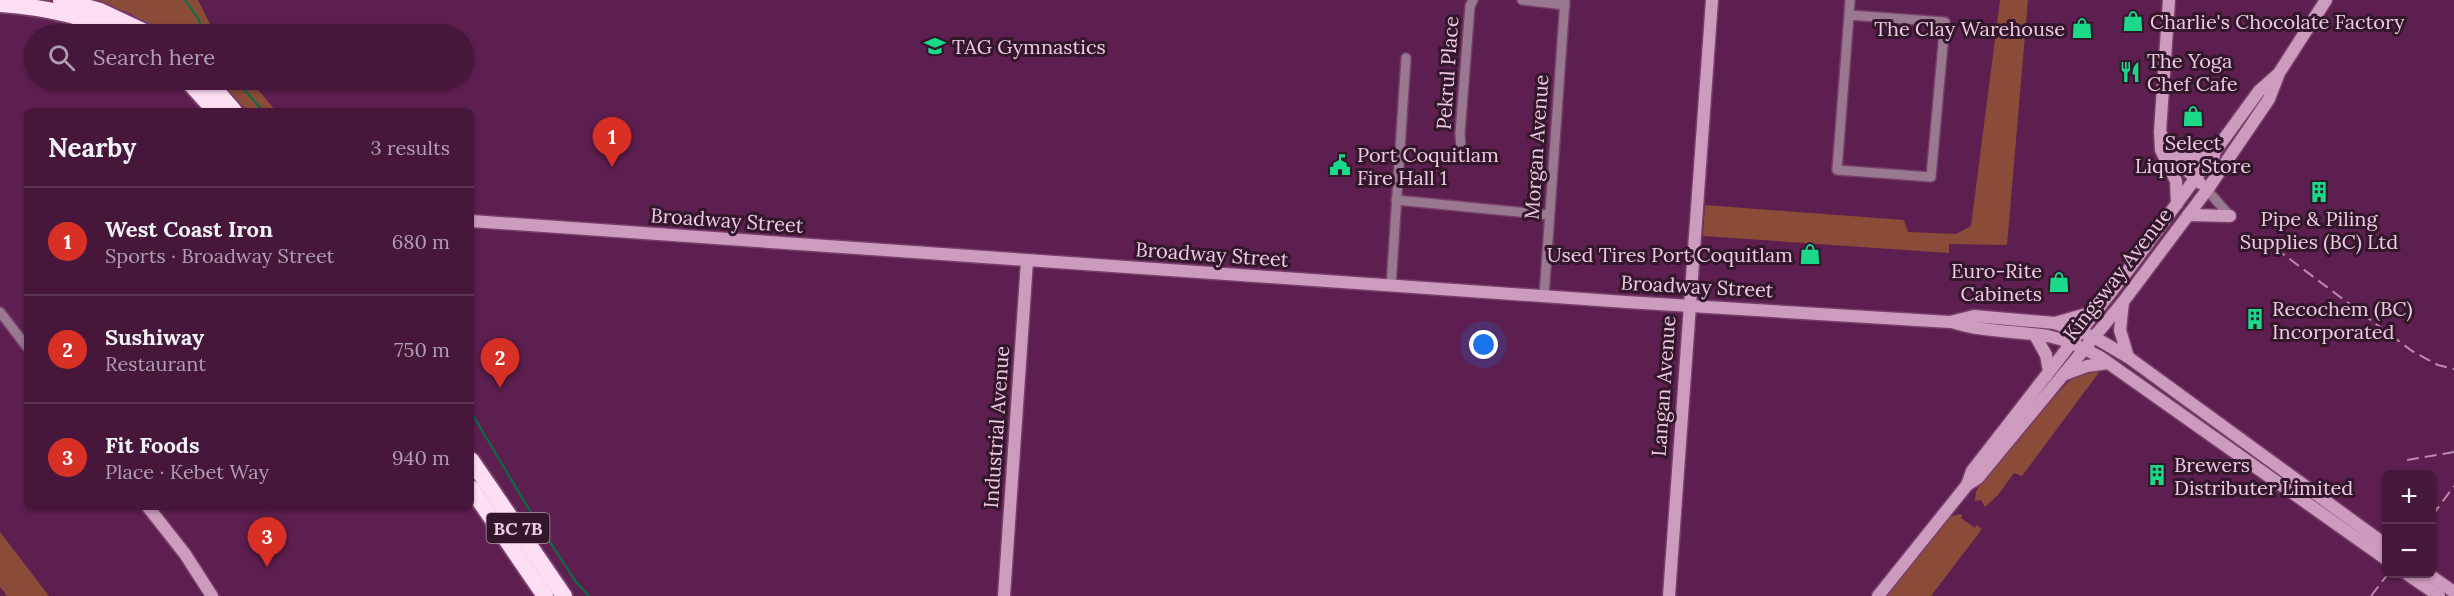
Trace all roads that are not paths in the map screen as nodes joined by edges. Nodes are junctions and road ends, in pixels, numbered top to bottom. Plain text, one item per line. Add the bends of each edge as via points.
1 (61, 0) edge
2 (1473, 0) edge
3 (1522, 0) edge
4 (1712, 0) edge
5 (1850, 0) edge
6 (2169, 0) edge
7 (2326, 0) edge
8 (1565, 2) edge
9 (0, 4) edge
10 (1849, 15) junction
11 (96, 24) edge
12 (128, 24) edge
13 (1406, 58) dead end
14 (2279, 73) junction
15 (196, 90) edge
16 (216, 90) edge
17 (211, 108) edge
18 (231, 108) edge
19 (2160, 132) junction
20 (1461, 149) dead end
21 (2172, 152) junction
22 (2214, 156) junction
23 (2196, 179) junction
24 (2207, 190) junction
25 (1396, 200) junction
26 (2177, 204) junction
27 (1549, 214) junction
28 (2188, 215) junction
29 (2230, 216) joint
30 (474, 221) edge
31 (1028, 261) junction
32 (1391, 286) junction
33 (1544, 296) junction
34 (2123, 302) junction
35 (1688, 305) junction
36 (2097, 310) junction
37 (0, 312) edge
38 (1950, 322) junction
39 (2055, 322) junction
40 (2081, 331) junction
41 (2036, 334) junction
42 (2094, 337) junction
43 (24, 343) edge
44 (2071, 343) junction
45 (2084, 348) junction
46 (2128, 357) junction
47 (2108, 363) junction
48 (2049, 371) junction
49 (2062, 375) junction
50 (474, 464) edge
51 (1967, 485) junction
52 (474, 492) edge
53 (150, 510) edge
54 (2371, 541) junction
55 (2382, 544) edge
56 (2382, 554) edge
57 (2414, 578) edge
58 (2435, 578) edge
59 (2454, 592) edge
60 (212, 596) edge
61 (545, 596) edge
62 (564, 596) edge
63 (1004, 596) edge
64 (1669, 596) edge
65 (1878, 596) edge
66 (2439, 596) edge

1 - 12 highway
2 - 20 street, Pekrul Place
3 - 8 street
4 - 35 main road, Langan Avenue
5 - 10 street
6 - 19 main road
7 - 14 main road, Kingsway Avenue
8 - 27 street, Morgan Avenue
9 - 11 highway via 42,9
10 - 10 street via 1944,22 1932,177 1837,170
13 - 25 street
14 - 22 main road, Kingsway Avenue via 2259,91
14 - 24 main road, Kingsway Avenue via 2269,99
15 - 17 highway
16 - 18 highway
19 - 21 main road
19 - 26 main road via 2161,150 2176,181
21 - 22 main road
21 - 23 main road
22 - 23 main road, Kingsway Avenue
23 - 24 main road
23 - 26 main road, Kingsway Avenue
24 - 28 main road, Kingsway Avenue
24 - 29 street
25 - 27 street
25 - 32 street
26 - 36 main road, Kingsway Avenue
27 - 33 street, Morgan Avenue
28 - 29 main road
28 - 34 main road, Kingsway Avenue
30 - 31 main road, Broadway Street
31 - 32 main road, Broadway Street
31 - 63 main road, Industrial Avenue
32 - 33 main road, Broadway Street
33 - 35 main road, Broadway Street
34 - 42 main road, Kingsway Avenue
34 - 46 main road via 2120,330
35 - 38 main road, Broadway Street
35 - 64 main road, Langan Avenue
36 - 39 main road
36 - 40 main road, Kingsway Avenue
37 - 43 street
38 - 39 main road, Broadway Street via 1974,316
38 - 41 main road, Broadway Street via 1971,328
39 - 40 main road, Broadway Street
40 - 42 main road, Broadway Street
40 - 44 main road, Kingsway Avenue
41 - 44 main road, Broadway Street
41 - 48 main road
42 - 45 main road, Kingsway Avenue
42 - 46 main road, Broadway Street
44 - 45 main road, Broadway Street
44 - 48 main road, Kingsway Avenue
45 - 47 main road, Broadway Street
45 - 49 main road, Kingsway Avenue
46 - 54 main road, Broadway Street
47 - 49 main road
47 - 54 main road, Broadway Street
48 - 51 main road, Kingsway Avenue via 1972,471
49 - 51 main road, Kingsway Avenue via 1978,478
50 - 62 highway, BC 7B
51 - 65 main road, Kingsway Avenue
52 - 61 highway, BC 7B
53 - 60 main road
54 - 55 main road
54 - 56 main road
57 - 66 main road
58 - 59 main road

